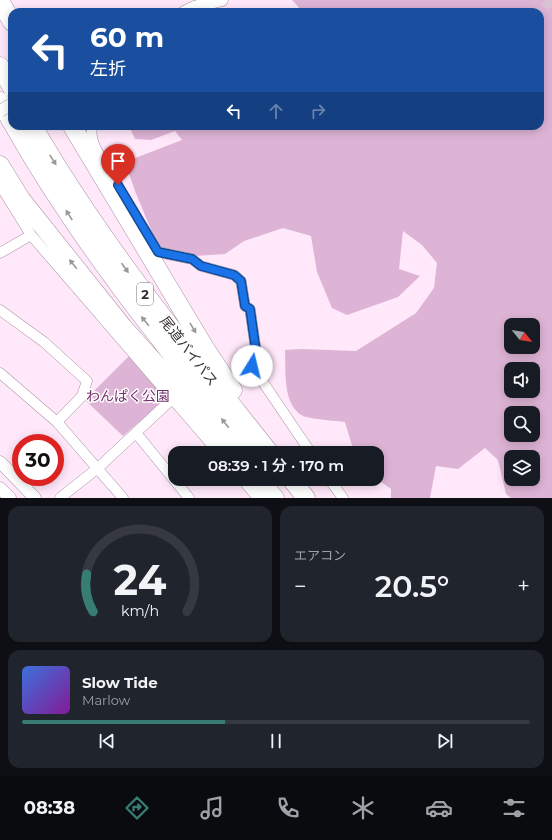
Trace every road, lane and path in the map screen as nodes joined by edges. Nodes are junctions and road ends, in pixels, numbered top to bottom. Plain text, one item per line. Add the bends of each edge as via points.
1 (222, 0) edge
2 (0, 1) edge
3 (192, 8) edge
4 (8, 15) edge
5 (0, 66) edge
6 (8, 81) edge
7 (0, 101) edge
8 (8, 116) edge
9 (16, 130) edge
10 (36, 130) edge
11 (74, 130) edge
12 (91, 130) edge
13 (0, 165) edge
14 (1, 188) edge
15 (31, 235) junction
16 (0, 253) edge
17 (0, 310) edge
18 (0, 373) edge
19 (172, 399) junction
20 (57, 422) junction
21 (136, 433) junction
22 (213, 446) edge
23 (229, 446) edge
24 (244, 446) edge
25 (264, 446) edge
26 (269, 446) edge
27 (306, 446) edge
28 (0, 462) edge
29 (99, 468) junction
30 (248, 486) edge
31 (264, 486) edge
32 (334, 486) edge
33 (0, 488) edge
34 (10, 498) edge
35 (35, 498) edge
36 (60, 498) edge
37 (123, 498) edge
38 (189, 498) edge
39 (258, 498) edge
40 (275, 498) edge
41 (343, 498) edge

1 - 3 street
2 - 4 highway
5 - 6 highway
7 - 8 highway
24 -> 9 highway, 尾道バイパス / 2 via 131,303 70,216
10 -> 25 highway, 尾道バイパス / 2 via 124,268
11 -> 26 highway via 205,348
12 - 27 street via 93,144 158,252 192,259 201,266 234,275 241,281 245,306 250,309 256,351 252,366
23 -> 13 highway via 123,327 20,199
14 - 15 street
15 - 16 street
15 - 19 street
17 - 20 street via 44,342 87,381 82,396
18 - 20 street
19 - 21 street
19 - 22 street
20 - 29 street
21 - 29 street
21 - 38 street
28 - 35 street
29 - 36 street
29 - 37 street
30 - 39 street
31 - 40 highway
32 - 41 street
33 - 34 street

